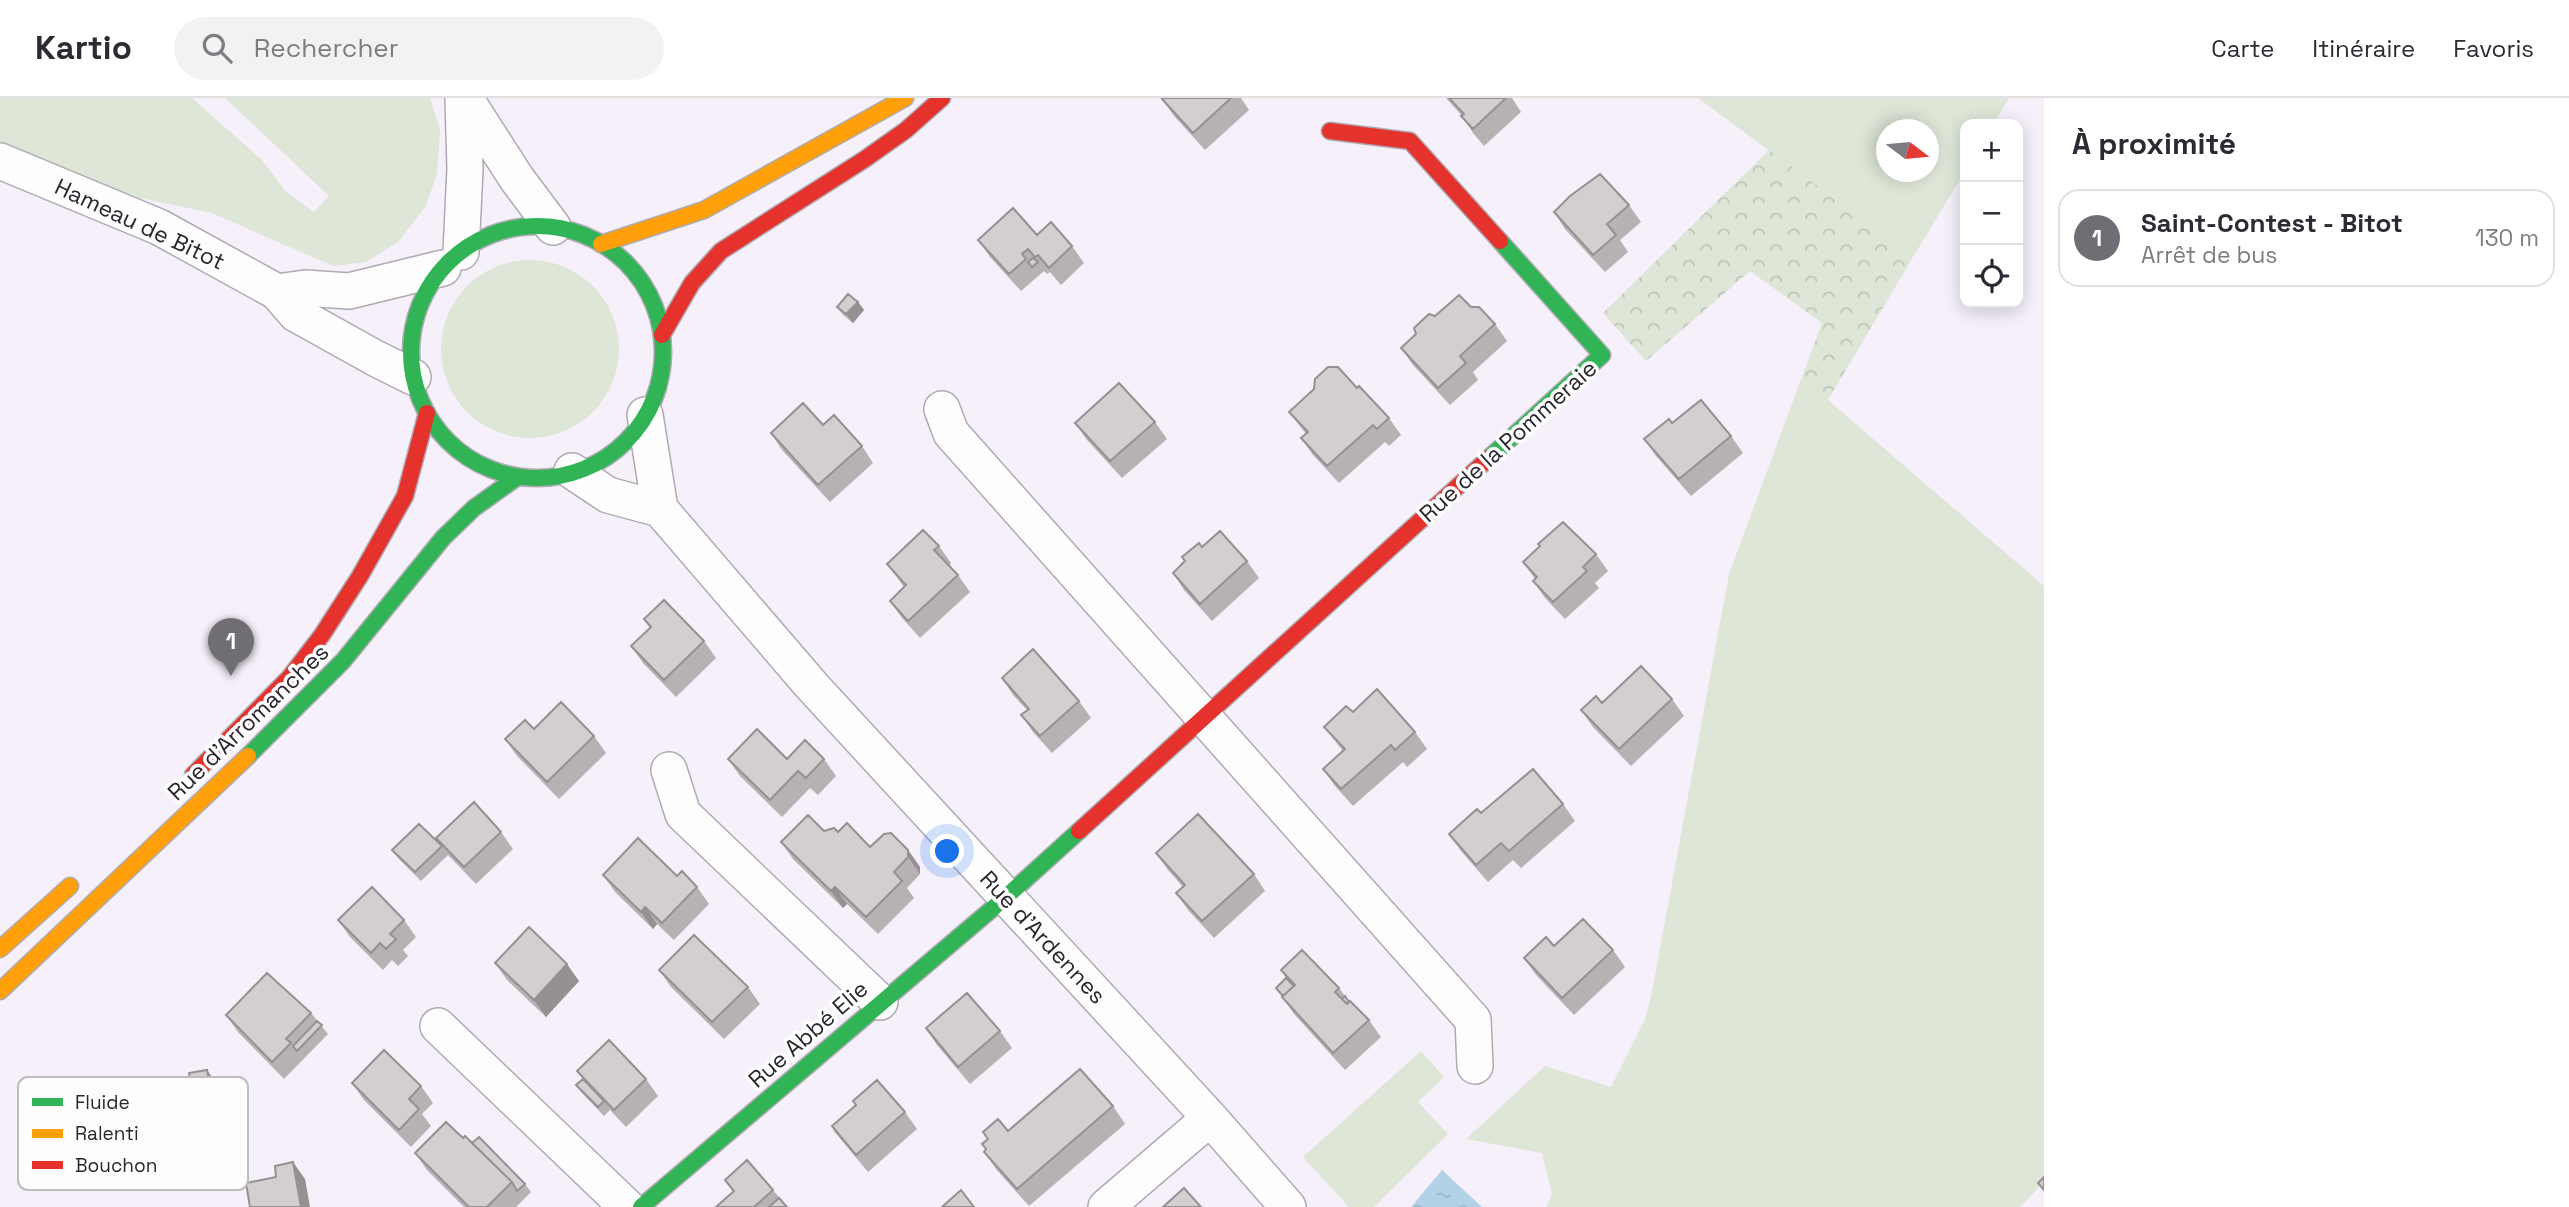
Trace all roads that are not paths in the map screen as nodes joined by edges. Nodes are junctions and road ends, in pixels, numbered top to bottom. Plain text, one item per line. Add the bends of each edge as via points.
1 (464, 98) edge
2 (905, 98) edge
3 (942, 98) edge
4 (1330, 131) dead end
5 (0, 161) edge
6 (553, 227) junction
7 (601, 244) junction
8 (452, 260) junction
9 (277, 292) junction
10 (662, 335) junction
11 (413, 377) junction
12 (942, 409) dead end
13 (427, 413) junction
14 (645, 415) junction
15 (572, 471) junction
16 (516, 478) junction
17 (660, 509) junction
18 (1204, 717) junction
19 (669, 771) dead end
20 (178, 790) dead end
21 (84, 875) dead end
22 (1006, 897) junction
23 (0, 949) edge
24 (0, 991) edge
25 (880, 1002) junction
26 (438, 1026) dead end
27 (1475, 1066) dead end
28 (1210, 1118) junction
29 (627, 1207) edge
30 (640, 1207) edge
31 (1106, 1207) edge
32 (1287, 1207) edge

1 - 6 street
1 - 8 street via 465,169
2 - 7 main road via 704,210
3 - 10 main road via 830,183 726,247 687,289
4 - 18 main road, Rue de la Pommeraie via 1410,141 1602,355
5 - 9 street, Hameau de Bitot via 159,227
6 - 7 main road
6 - 8 main road via 498,232 483,237
7 - 10 main road via 642,282
8 - 9 street via 349,291 305,288
8 - 11 main road via 431,283 416,319
9 - 11 street, Hameau de Bitot via 296,314
10 - 14 main road via 659,382
11 - 13 main road
12 - 18 street via 951,433
13 - 16 main road via 458,450
13 - 20 main road, Rue d'Arromanches via 405,496 360,576 289,678
14 - 15 main road via 615,451
14 - 17 street
15 - 16 main road
15 - 17 street via 608,495
16 - 24 main road, Rue d'Arromanches via 461,519 342,663 259,748 65,925
17 - 22 street, Rue d'Ardennes via 811,686
18 - 22 main road, Rue de la Pommeraie
18 - 27 street via 1474,1020
19 - 25 street via 683,814
21 - 23 main road
22 - 25 main road, Rue Abbé Elie
22 - 28 street, Rue d'Ardennes
25 - 30 main road, Rue Abbé Elie
26 - 29 street
28 - 31 street
28 - 32 street, Rue d'Ardennes

